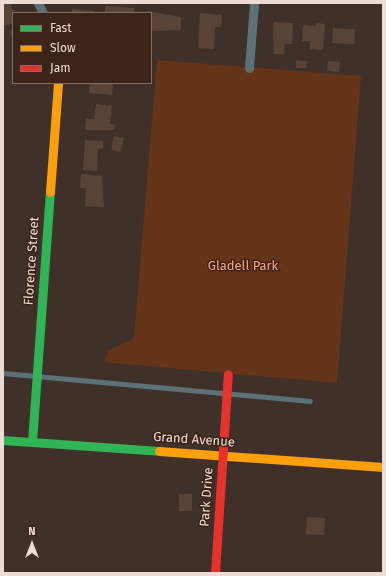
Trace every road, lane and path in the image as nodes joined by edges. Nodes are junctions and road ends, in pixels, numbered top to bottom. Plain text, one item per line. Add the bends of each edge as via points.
1 (38, 3) edge
2 (254, 3) edge
3 (42, 12) edge
4 (249, 68) dead end
5 (58, 84) edge
6 (3, 373) edge
7 (228, 374) dead end
8 (36, 376) junction
9 (227, 393) junction
10 (310, 400) dead end
11 (3, 440) edge
12 (32, 442) junction
13 (222, 455) junction
14 (383, 467) edge
15 (215, 573) edge

1 - 3 street
2 - 4 street
5 - 8 street, Florence Street
6 - 8 lane
7 - 9 street, Park Drive
8 - 9 lane
8 - 12 street, Florence Street
9 - 10 lane
9 - 13 street, Park Drive
11 - 12 street, Grand Avenue
12 - 13 street, Grand Avenue
13 - 14 street, Grand Avenue
13 - 15 street, Park Drive

